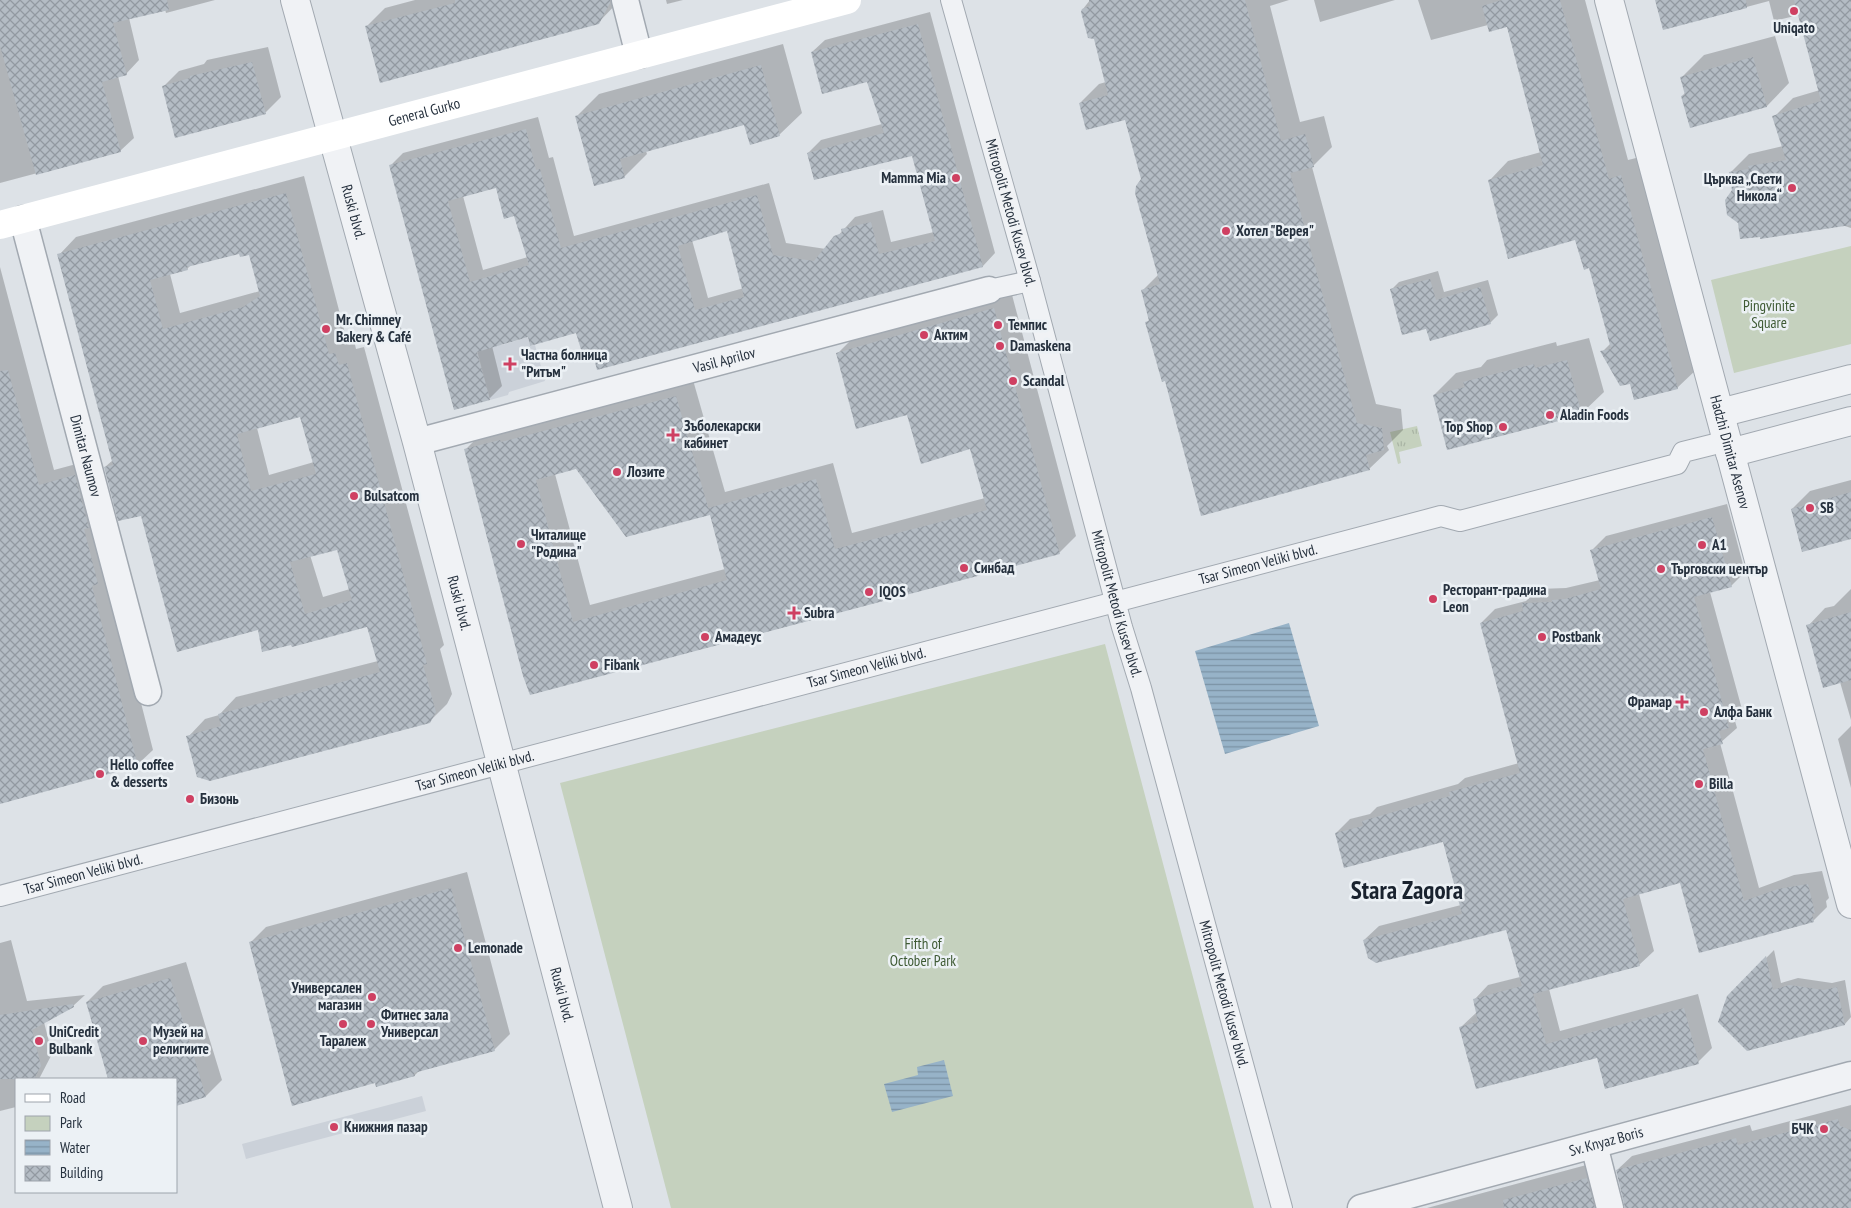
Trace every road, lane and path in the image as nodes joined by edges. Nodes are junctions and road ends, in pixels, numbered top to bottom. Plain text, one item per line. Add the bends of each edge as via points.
1 (295, 0) edge
2 (625, 0) edge
3 (847, 0) edge
4 (950, 0) edge
5 (1609, 0) edge
6 (639, 56) junction
7 (332, 136) junction
8 (11, 222) edge
9 (1030, 281) junction
10 (989, 290) joint
11 (1851, 379) edge
12 (1720, 413) junction
13 (1851, 421) edge
14 (417, 442) junction
15 (1729, 447) junction
16 (1116, 602) junction
17 (148, 692) dead end
18 (502, 764) junction
19 (0, 896) edge
20 (1851, 904) edge
21 (1851, 1076) edge
22 (1594, 1145) junction
23 (618, 1208) edge
24 (1282, 1208) edge
25 (1361, 1208) edge
26 (1610, 1208) edge

1 - 7 street, Ruski blvd.
2 - 6 street
3 - 6 main road, General Gurko
4 - 9 street, Mitropolit Metodi Kusev blvd.
5 - 12 street, Hadzhi Dimitar Asenov
6 - 7 main road, General Gurko
7 - 8 main road, General Gurko
7 - 14 street, Ruski blvd.
8 - 17 street, Dimitar Naumov
9 - 10 street, Vasil Aprilov
9 - 16 street, Mitropolit Metodi Kusev blvd.
10 - 14 street, Vasil Aprilov
11 - 12 street
12 - 15 street, Hadzhi Dimitar Asenov
13 - 15 street, Tsar Simeon Veliki blvd.
14 - 18 street, Ruski blvd.
15 - 16 street, Tsar Simeon Veliki blvd. via 1683,452 1677,464 1460,521 1441,516
15 - 20 street, Hadzhi Dimitar Asenov
16 - 18 street, Tsar Simeon Veliki blvd.
16 - 24 street, Mitropolit Metodi Kusev blvd.
18 - 19 street, Tsar Simeon Veliki blvd.
18 - 23 street, Ruski blvd.
21 - 22 street, Sv. Knyaz Boris
22 - 25 street, Sv. Knyaz Boris
22 - 26 street

